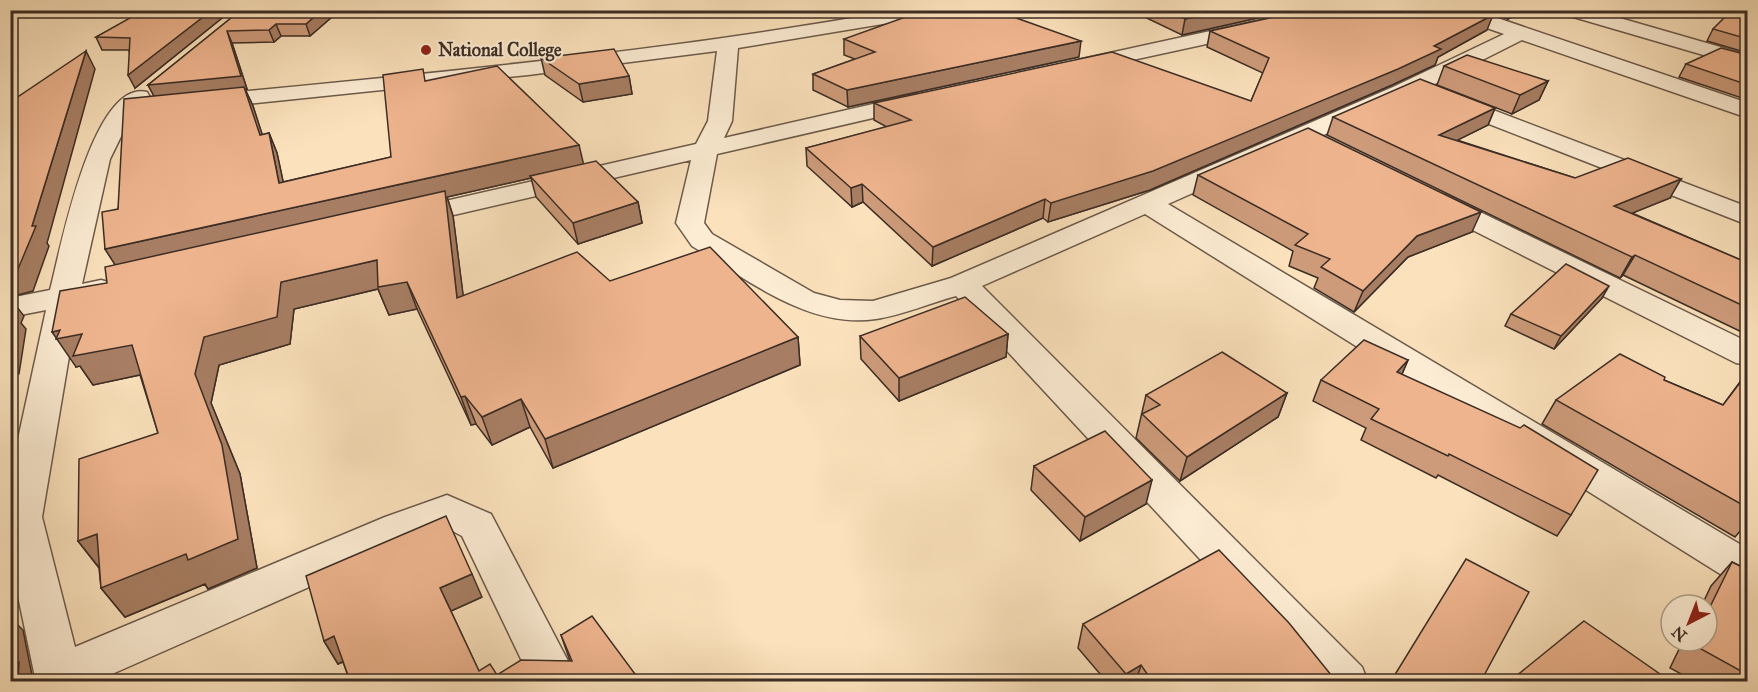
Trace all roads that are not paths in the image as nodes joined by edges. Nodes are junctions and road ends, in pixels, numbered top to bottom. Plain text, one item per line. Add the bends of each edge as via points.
1 (931, 10) edge
2 (1335, 10) edge
3 (1454, 10) edge
4 (1570, 10) edge
5 (1519, 34) junction
6 (728, 43) junction
7 (1748, 62) edge
8 (1054, 71) edge
9 (158, 82) edge
10 (1413, 86) junction
11 (937, 97) edge
12 (122, 110) junction
13 (1748, 111) edge
14 (1303, 135) junction
15 (706, 149) junction
16 (1334, 151) edge
17 (1408, 188) edge
18 (1147, 203) junction
19 (1748, 217) edge
20 (379, 224) edge
21 (122, 284) edge
22 (962, 284) junction
23 (64, 297) junction
24 (10, 308) edge
25 (1748, 355) edge
26 (16, 518) edge
27 (1748, 570) edge
28 (60, 678) edge
29 (556, 681) edge
30 (1345, 681) edge

1 - 6 street via 826,31
2 - 8 street
3 - 5 street
4 - 7 street
5 - 10 street
5 - 13 street
6 - 12 street
6 - 15 street via 720,121
9 - 12 street
10 - 14 street
10 - 19 street
11 - 15 street
12 - 23 street via 97,159
14 - 16 street
14 - 18 street
15 - 20 street
15 - 22 street via 690,223 702,240 803,300 840,309 875,310
17 - 25 street
18 - 22 street
18 - 27 street
21 - 23 street
22 - 30 street
23 - 24 street
23 - 26 street
26 - 28 street
28 - 29 street via 447,510 477,525

